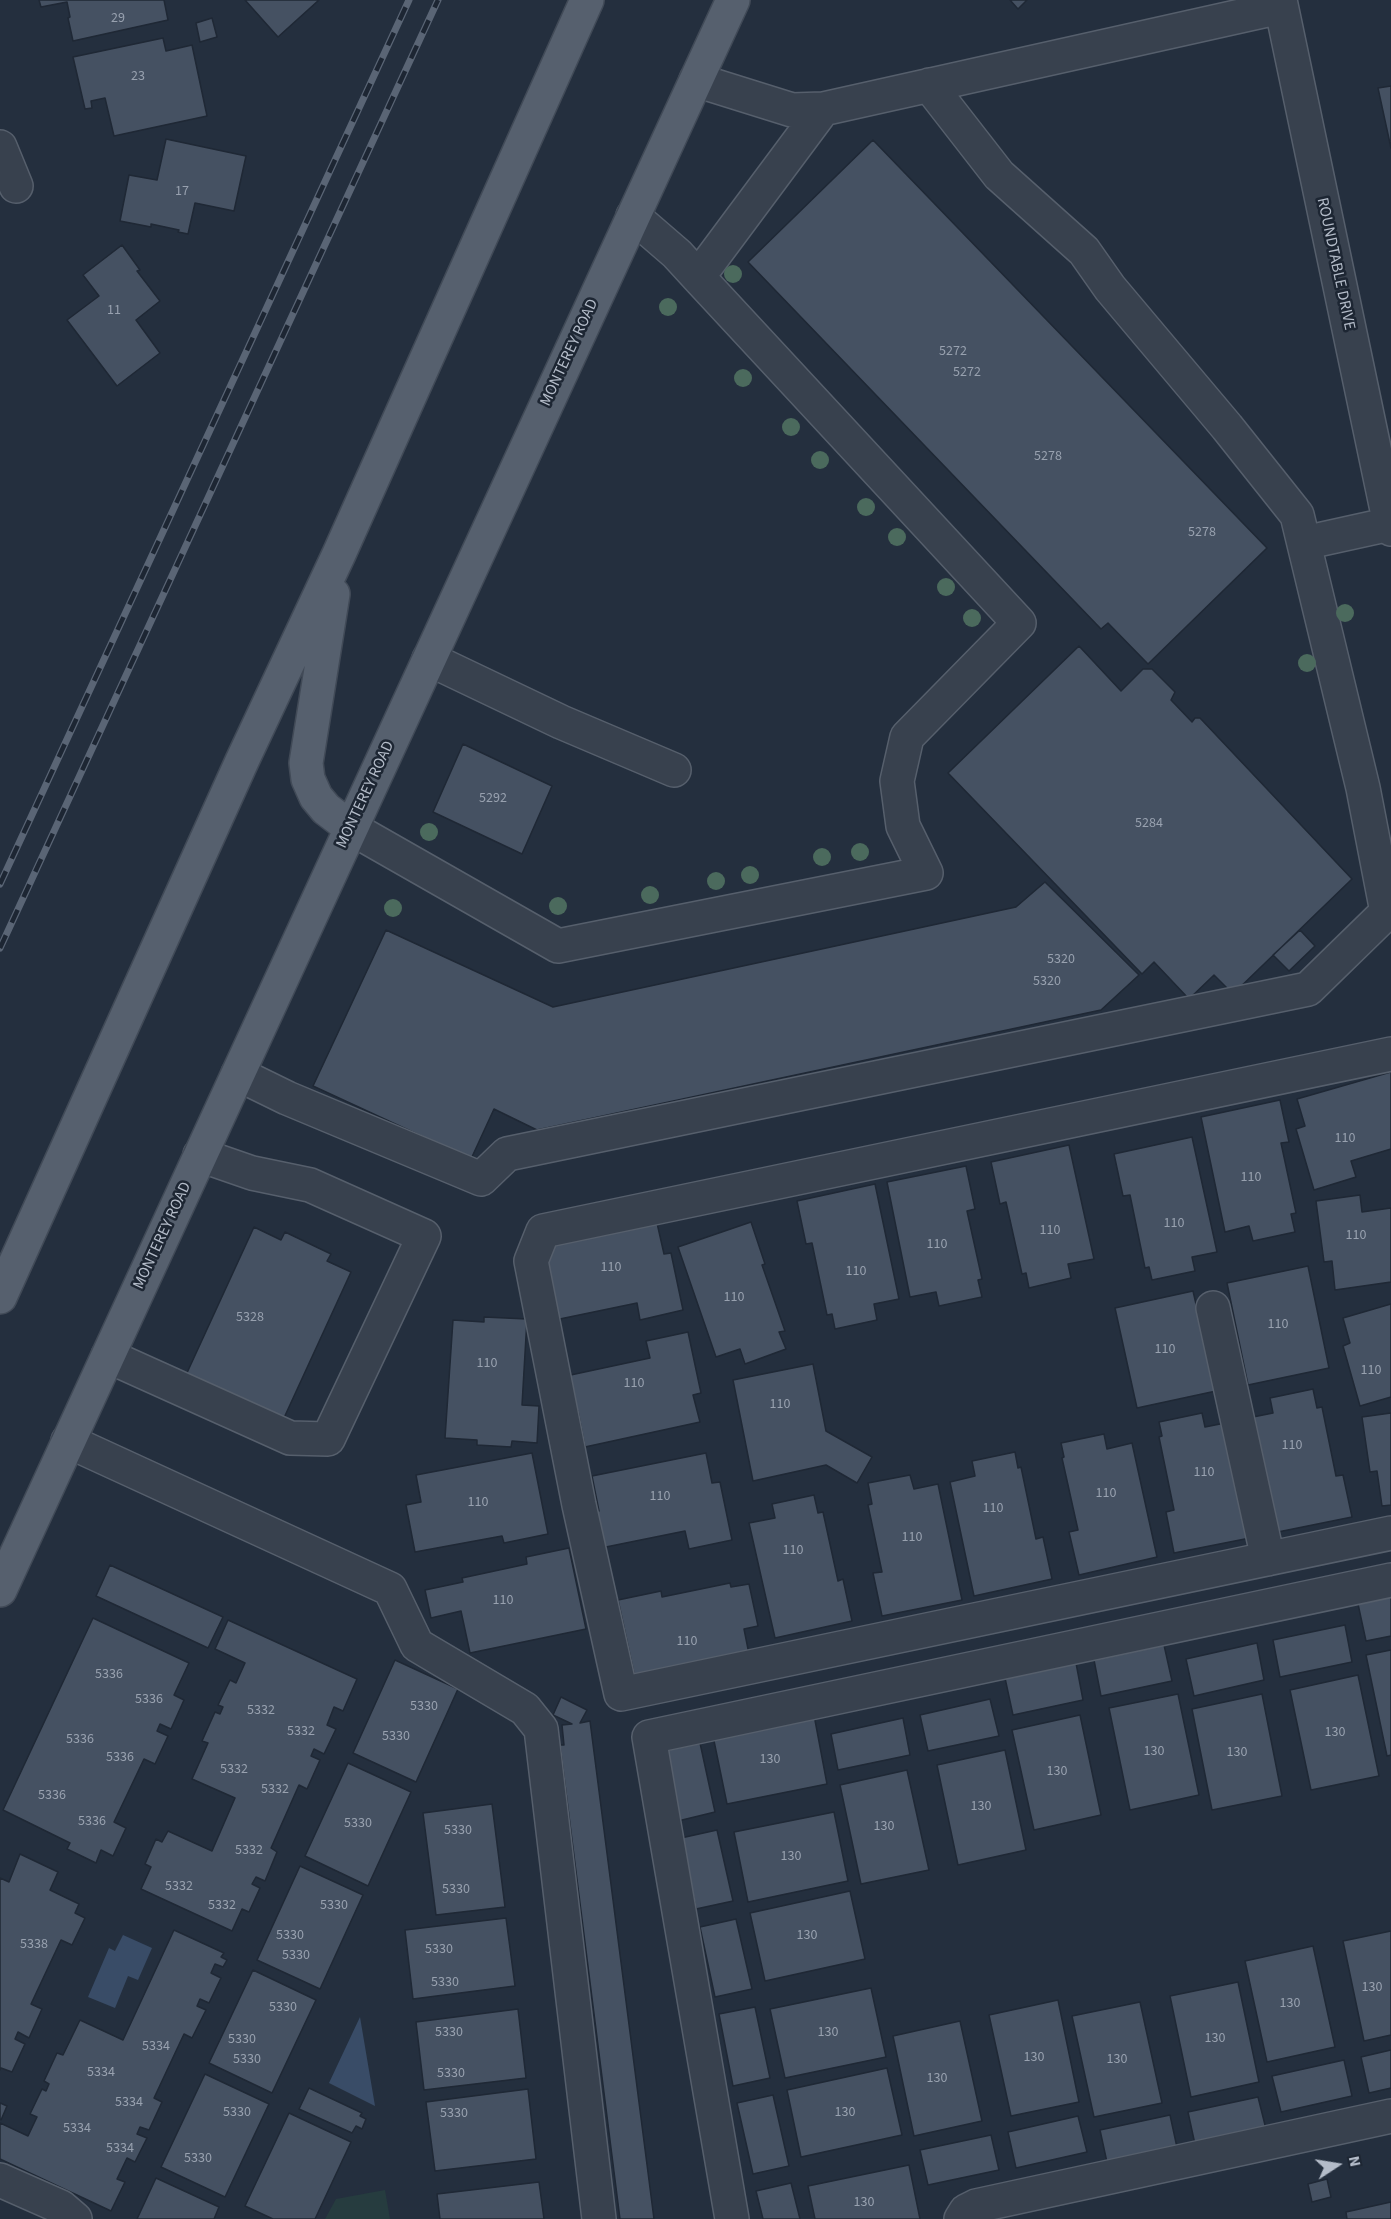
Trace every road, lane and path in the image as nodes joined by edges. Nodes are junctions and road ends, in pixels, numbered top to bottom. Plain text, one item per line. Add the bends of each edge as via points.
1 (587, 0) edge
2 (733, 0) edge
3 (1281, 3) edge
4 (696, 80) junction
5 (929, 85) junction
6 (823, 108) junction
7 (0, 147) edge
8 (16, 186) dead end
9 (633, 216) junction
10 (698, 277) junction
11 (1390, 526) edge
12 (1304, 543) junction
13 (339, 554) junction
14 (429, 659) junction
15 (674, 770) dead end
16 (351, 828) junction
17 (1391, 1054) edge
18 (238, 1074) junction
19 (200, 1155) junction
20 (0, 1297) edge
21 (1213, 1308) dead end
22 (108, 1356) junction
23 (68, 1441) junction
24 (1391, 1533) edge
25 (1268, 1559) junction
26 (1391, 1580) edge
27 (0, 1590) edge
28 (1391, 2116) edge
29 (0, 2180) edge
30 (75, 2219) edge
31 (599, 2219) edge
32 (732, 2219) edge
33 (961, 2219) edge

1 - 13 main road
2 - 4 main road, MONTEREY ROAD
3 - 5 street
3 - 11 street, ROUNDTABLE DRIVE
4 - 6 street via 792,110
4 - 9 main road, MONTEREY ROAD
5 - 6 street
5 - 12 street via 999,175 1084,251 1297,515
6 - 10 street
7 - 8 street
9 - 10 street
9 - 14 main road, MONTEREY ROAD
10 - 16 street via 1019,623 907,737 897,782 903,826 927,873 558,946
11 - 12 street
12 - 18 street via 1363,788 1387,912 1308,989 507,1154 481,1179
13 - 16 main road via 306,763 316,797
13 - 20 main road
14 - 15 street
14 - 16 main road, MONTEREY ROAD
16 - 18 main road, MONTEREY ROAD
17 - 25 street via 543,1231 531,1261 621,1694
18 - 19 main road, MONTEREY ROAD
19 - 22 main road, MONTEREY ROAD
19 - 22 street via 252,1173 310,1185 424,1236 328,1439 290,1438
21 - 25 street
22 - 23 main road, MONTEREY ROAD
23 - 27 main road, MONTEREY ROAD
23 - 31 street via 390,1589 417,1645 525,1709 541,1729
24 - 25 street
26 - 32 street via 649,1737
28 - 33 street via 976,2206
29 - 30 street via 61,2207

